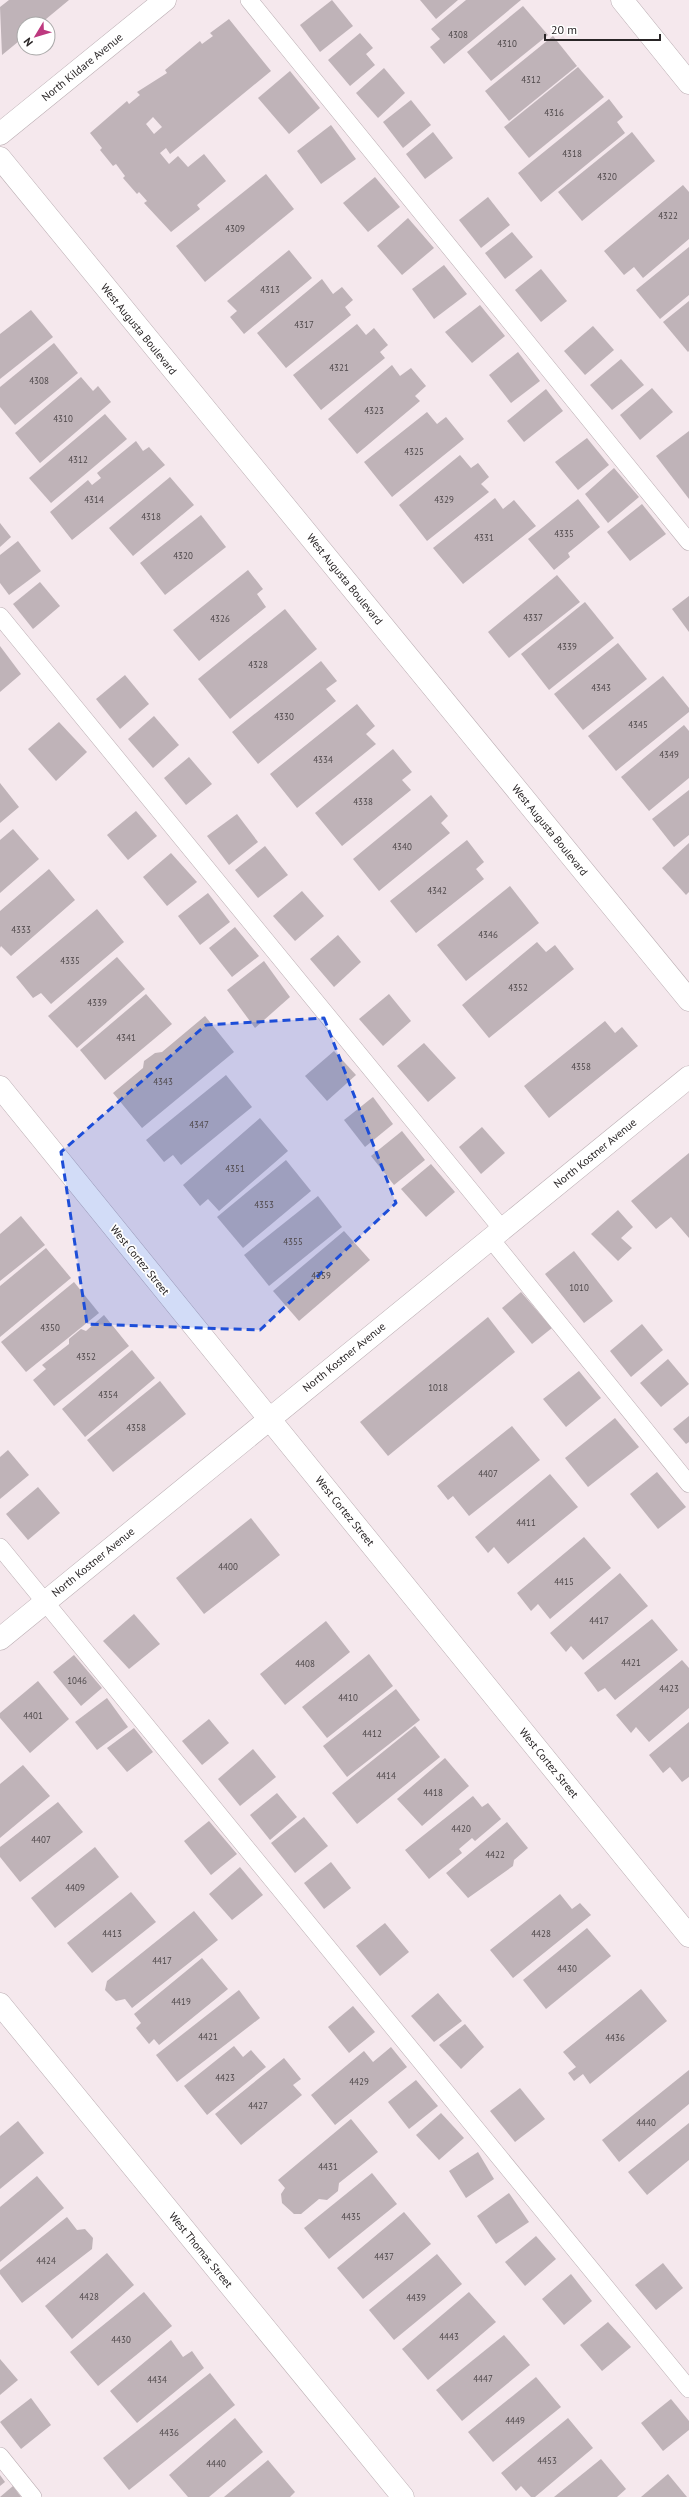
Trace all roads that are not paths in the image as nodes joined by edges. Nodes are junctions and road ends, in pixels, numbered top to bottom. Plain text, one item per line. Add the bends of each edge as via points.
1 (164, 0) edge
2 (249, 0) edge
3 (622, 0) edge
4 (689, 83) edge
5 (0, 134) edge
6 (0, 158) edge
7 (689, 542) edge
8 (0, 616) edge
9 (689, 1000) edge
10 (689, 1077) edge
11 (0, 1087) edge
12 (496, 1234) junction
13 (269, 1418) junction
14 (689, 1484) edge
15 (0, 1547) edge
16 (44, 1602) junction
17 (0, 1639) edge
18 (689, 1936) edge
19 (0, 2004) edge
20 (689, 2389) edge
21 (0, 2456) edge
22 (33, 2497) edge
23 (403, 2497) edge

1 - 5 street, North Kildare Avenue
2 - 7 lane
3 - 4 street
6 - 9 street, West Augusta Boulevard
8 - 12 lane
10 - 12 street, North Kostner Avenue
11 - 13 street, West Cortez Street
12 - 13 street, North Kostner Avenue
12 - 14 lane
13 - 16 street, North Kostner Avenue
13 - 18 street, West Cortez Street
15 - 16 lane
16 - 17 street, North Kostner Avenue
16 - 20 lane
19 - 23 street, West Thomas Street
21 - 22 lane

